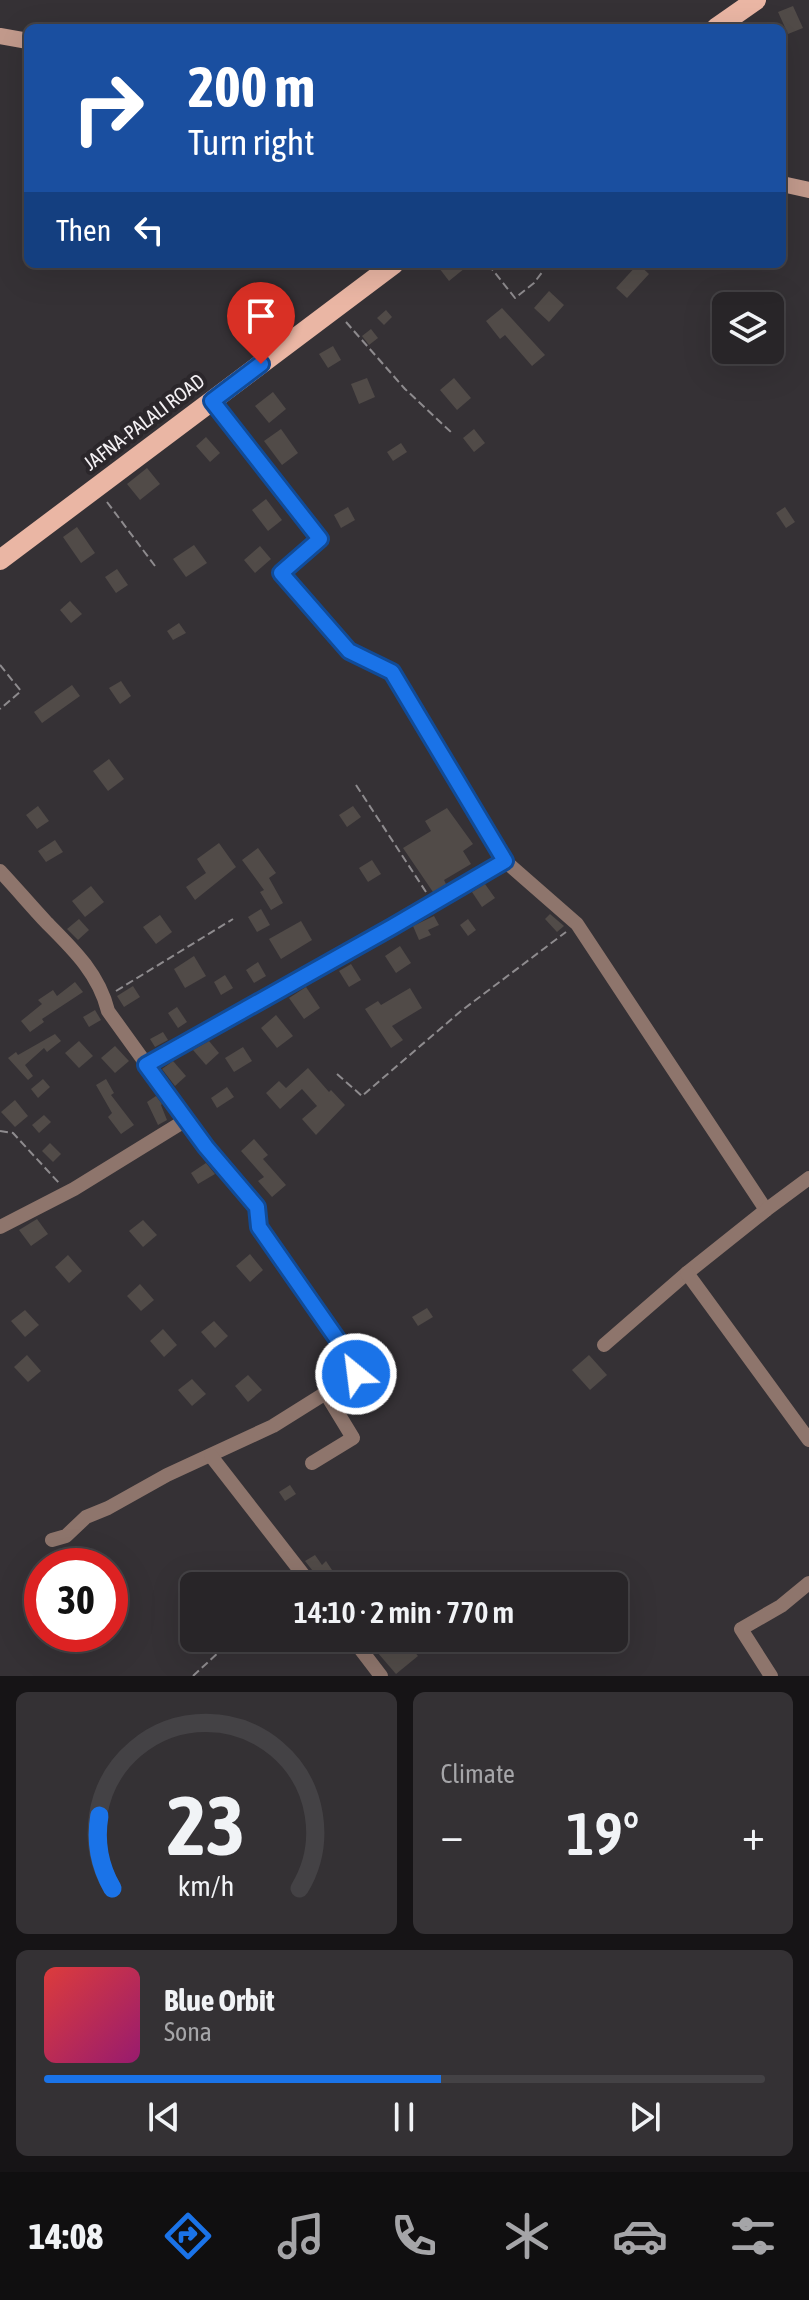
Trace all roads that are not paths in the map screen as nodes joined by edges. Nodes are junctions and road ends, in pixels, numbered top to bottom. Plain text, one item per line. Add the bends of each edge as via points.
1 (756, 0) edge
2 (722, 24) edge
3 (0, 36) edge
4 (24, 40) edge
5 (786, 185) edge
6 (809, 190) edge
7 (389, 268) edge
8 (212, 401) junction
9 (0, 560) edge
10 (505, 861) junction
11 (0, 871) edge
12 (146, 1065) junction
13 (186, 1120) junction
14 (809, 1178) edge
15 (766, 1210) junction
16 (0, 1227) edge
17 (687, 1273) junction
18 (604, 1345) dead end
19 (325, 1392) junction
20 (809, 1440) edge
21 (211, 1456) junction
22 (312, 1463) dead end
23 (52, 1540) dead end
24 (301, 1572) edge
25 (809, 1583) edge
26 (363, 1652) edge
27 (381, 1676) edge
28 (771, 1676) edge

1 - 2 main road
3 - 4 main road
5 - 6 main road
7 - 8 main road, JAFNA-PALALI ROAD
8 - 9 main road, JAFNA-PALALI ROAD
8 - 10 street via 320,539 281,573 349,651 392,672
10 - 12 street
10 - 15 street via 577,924
11 - 12 street via 78,953 108,1011
12 - 13 street
13 - 16 street
13 - 19 street via 257,1207 259,1227 356,1366 356,1374
14 - 15 street
15 - 17 street
17 - 18 street
17 - 20 street
19 - 21 street via 273,1426
19 - 22 street via 353,1438
21 - 23 street via 86,1517 66,1536
21 - 24 street
25 - 28 street via 741,1629
26 - 27 street

